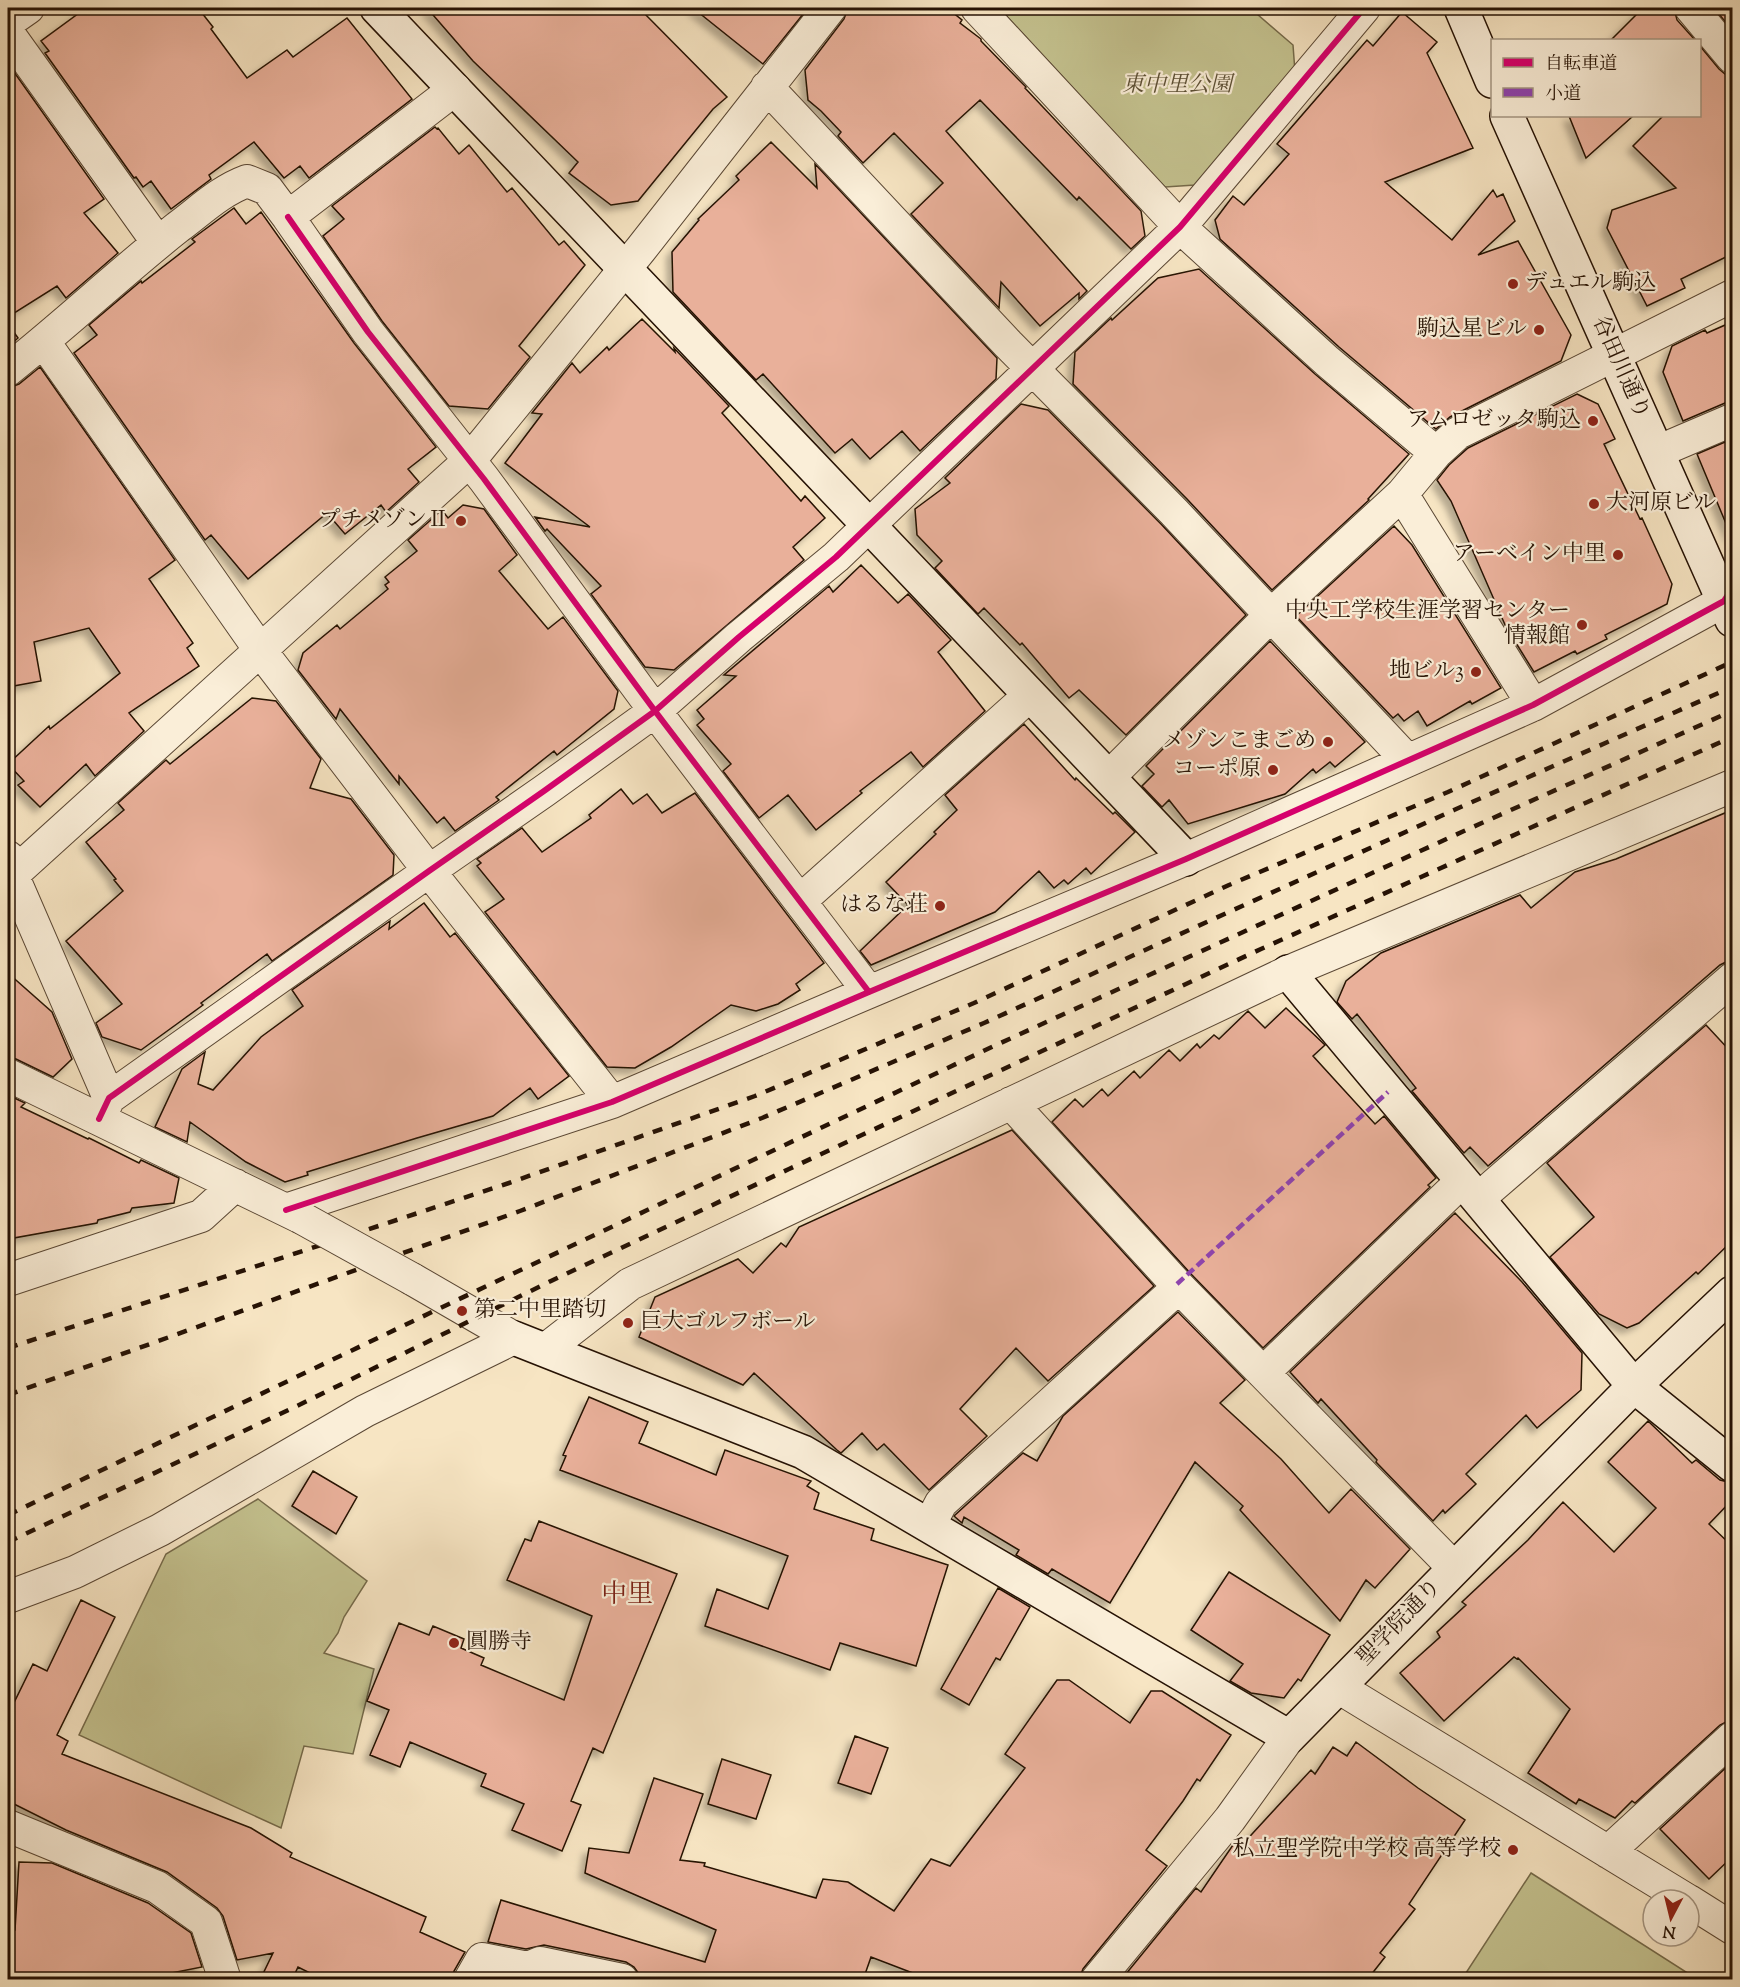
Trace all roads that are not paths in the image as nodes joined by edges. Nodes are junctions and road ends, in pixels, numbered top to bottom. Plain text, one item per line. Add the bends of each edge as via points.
1 (28, 8) edge
2 (377, 8) edge
3 (830, 8) edge
4 (977, 8) edge
5 (1364, 8) edge
6 (1461, 8) edge
7 (1691, 8) edge
8 (8, 22) edge
9 (8, 33) edge
10 (1732, 57) edge
11 (1491, 79) edge
12 (767, 87) junction
13 (455, 89) junction
14 (1507, 117) edge
15 (288, 217) junction
16 (1180, 227) junction
17 (158, 243) junction
18 (626, 267) junction
19 (1732, 296) edge
20 (44, 342) junction
21 (1614, 356) junction
22 (1032, 369) junction
23 (8, 370) edge
24 (1732, 420) edge
25 (1657, 452) junction
26 (1436, 453) junction
27 (470, 460) junction
28 (1402, 494) junction
29 (869, 527) junction
30 (1730, 603) edge
31 (1270, 616) junction
32 (260, 650) junction
33 (1030, 695) junction
34 (1533, 705) junction
35 (655, 711) junction
36 (1407, 760) junction
37 (1109, 777) junction
38 (1732, 786) edge
39 (1186, 860) junction
40 (9, 869) edge
41 (429, 871) junction
42 (800, 900) junction
43 (1288, 972) junction
44 (1732, 979) edge
45 (869, 992) junction
46 (8, 1075) edge
47 (612, 1102) junction
48 (1011, 1103) junction
49 (104, 1108) junction
50 (235, 1185) junction
51 (1470, 1190) junction
52 (293, 1214) junction
53 (8, 1280) edge
54 (1179, 1287) junction
55 (1732, 1293) edge
56 (514, 1338) junction
57 (545, 1350) junction
58 (1263, 1373) junction
59 (1634, 1386) junction
60 (1732, 1465) edge
61 (930, 1524) junction
62 (1454, 1568) junction
63 (8, 1597) edge
64 (1338, 1687) junction
65 (1289, 1737) junction
66 (1732, 1738) edge
67 (8, 1826) edge
68 (1608, 1852) junction
69 (1667, 1888) edge
70 (1701, 1909) edge
71 (1732, 1928) edge
72 (619, 1979) edge
73 (225, 1980) edge
74 (470, 1980) edge
75 (1097, 1980) edge

1 - 8 street
2 - 13 street
3 - 12 street
4 - 16 street
5 - 16 street
6 - 11 street
7 - 10 street
9 - 17 street
12 - 18 street
12 - 22 street
13 - 15 street
13 - 18 street
14 - 21 street, 谷田川通り
15 - 17 street via 267,189 247,181 228,189
15 - 27 street via 368,332
16 - 22 street
16 - 26 street via 1327,361
17 - 20 street
18 - 27 street
18 - 29 street
19 - 21 street
20 - 23 street
20 - 32 street
21 - 25 street, 谷田川通り
21 - 26 street via 1458,433
22 - 29 street
22 - 31 street via 1174,512
24 - 25 street
25 - 30 street, 谷田川通り
26 - 28 street
27 - 32 street
27 - 35 street
28 - 31 street
28 - 34 street
29 - 33 street
29 - 35 street
30 - 34 street
31 - 36 street
31 - 37 street
32 - 40 street
32 - 41 street
33 - 37 street
33 - 42 street
34 - 36 street
35 - 41 street
35 - 42 street
36 - 39 street
37 - 39 street
38 - 43 street
39 - 45 street
40 - 49 street
41 - 47 street
41 - 49 street
42 - 45 street
43 - 48 street
43 - 51 street
44 - 51 street
45 - 47 street
46 - 49 street
47 - 52 street
48 - 54 street
48 - 57 street via 630,1284
49 - 50 street
50 - 52 street
50 - 53 street via 201,1216
51 - 58 street
51 - 59 street
52 - 56 street, bridge
54 - 58 street
54 - 61 street via 941,1503
55 - 59 street, 聖学院通り
56 - 57 street
56 - 63 street via 365,1411 160,1530 75,1572
57 - 61 street via 804,1452
58 - 62 street
59 - 60 street
59 - 62 street, 聖学院通り
61 - 65 street
62 - 64 street, 聖学院通り
64 - 65 street, 聖学院通り
64 - 68 street
65 - 75 street, 聖学院通り via 1230,1819
66 - 68 street
67 - 73 street via 157,1887 206,1922
68 - 69 street
70 - 71 street
72 - 74 street via 540,1963 528,1968 482,1959

